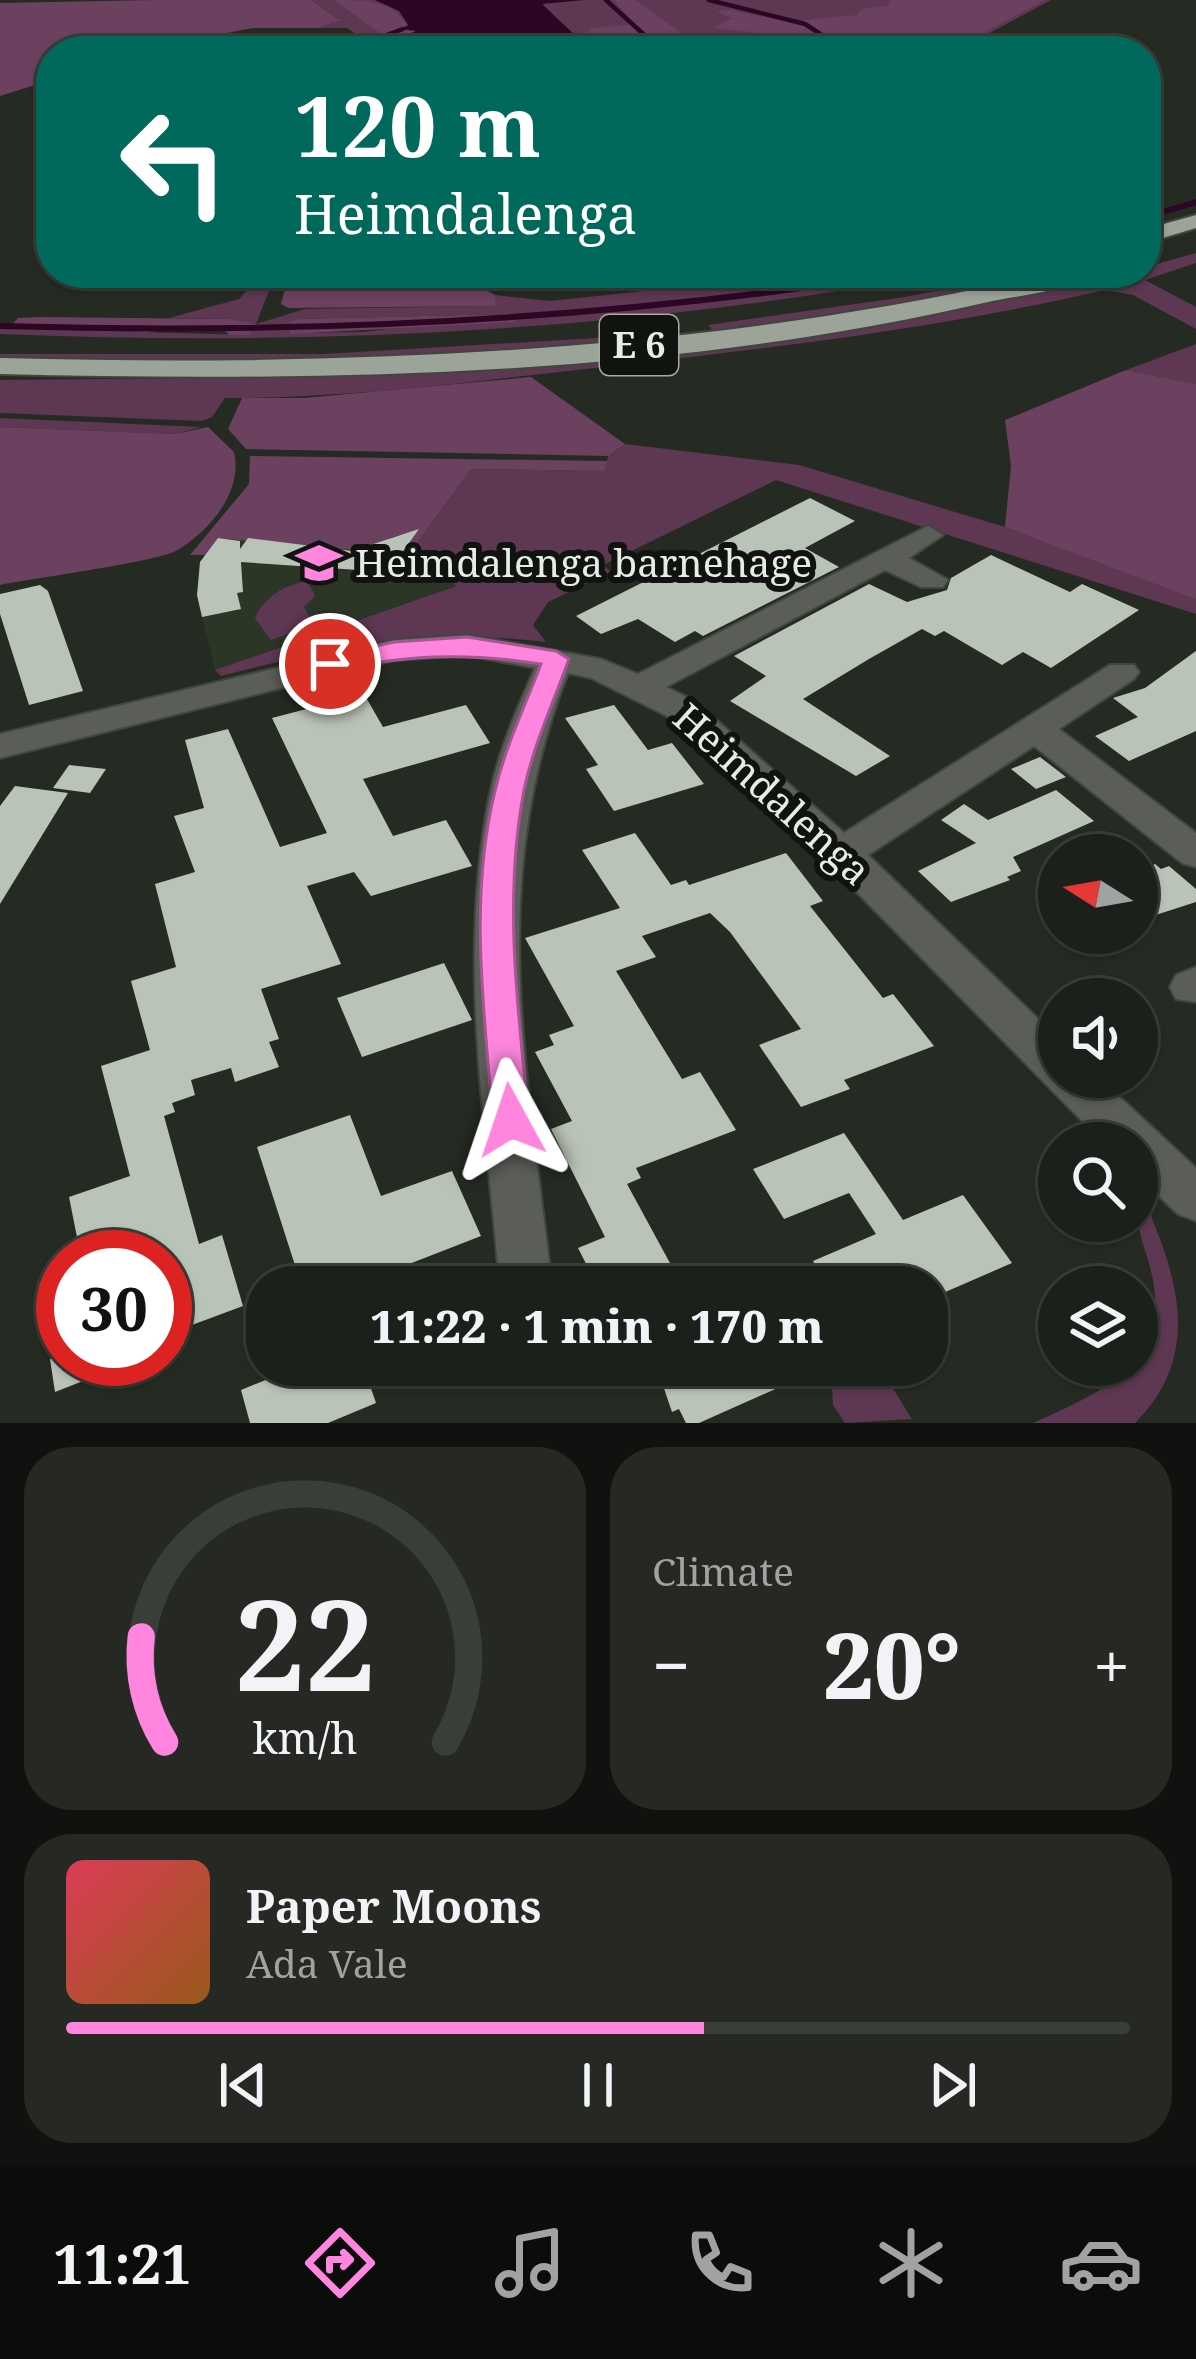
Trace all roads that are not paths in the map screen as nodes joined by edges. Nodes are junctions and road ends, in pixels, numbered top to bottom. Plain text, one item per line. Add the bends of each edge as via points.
1 (1196, 221) edge
2 (1161, 232) edge
3 (1196, 242) edge
4 (1161, 252) edge
5 (909, 288) edge
6 (1001, 288) edge
7 (0, 346) edge
8 (0, 366) edge
9 (928, 535) dead end
10 (884, 558) junction
11 (932, 580) dead end
12 (556, 659) junction
13 (1121, 672) dead end
14 (642, 686) junction
15 (1034, 728) junction
16 (0, 746) edge
17 (842, 853) junction
18 (1196, 853) edge
19 (1038, 1047) edge
20 (1089, 1098) edge
21 (1114, 1122) edge
22 (1158, 1165) edge
23 (1195, 1200) edge
24 (524, 1266) edge

1 - 2 highway
3 - 4 highway
5 - 7 highway, E 6 via 541,335 316,348
6 - 8 highway, E 6 via 813,324 552,353 257,369
9 - 10 street
10 - 11 street
10 - 14 street
12 - 14 street, Heimdalenga
12 - 16 street, Heimdalenga via 467,645 394,650
12 - 24 street via 510,786 497,881
13 - 15 street
14 - 17 street, Heimdalenga via 682,709
15 - 17 street
15 - 18 street
17 - 19 street, Heimdalenga
20 - 21 street
22 - 23 street

